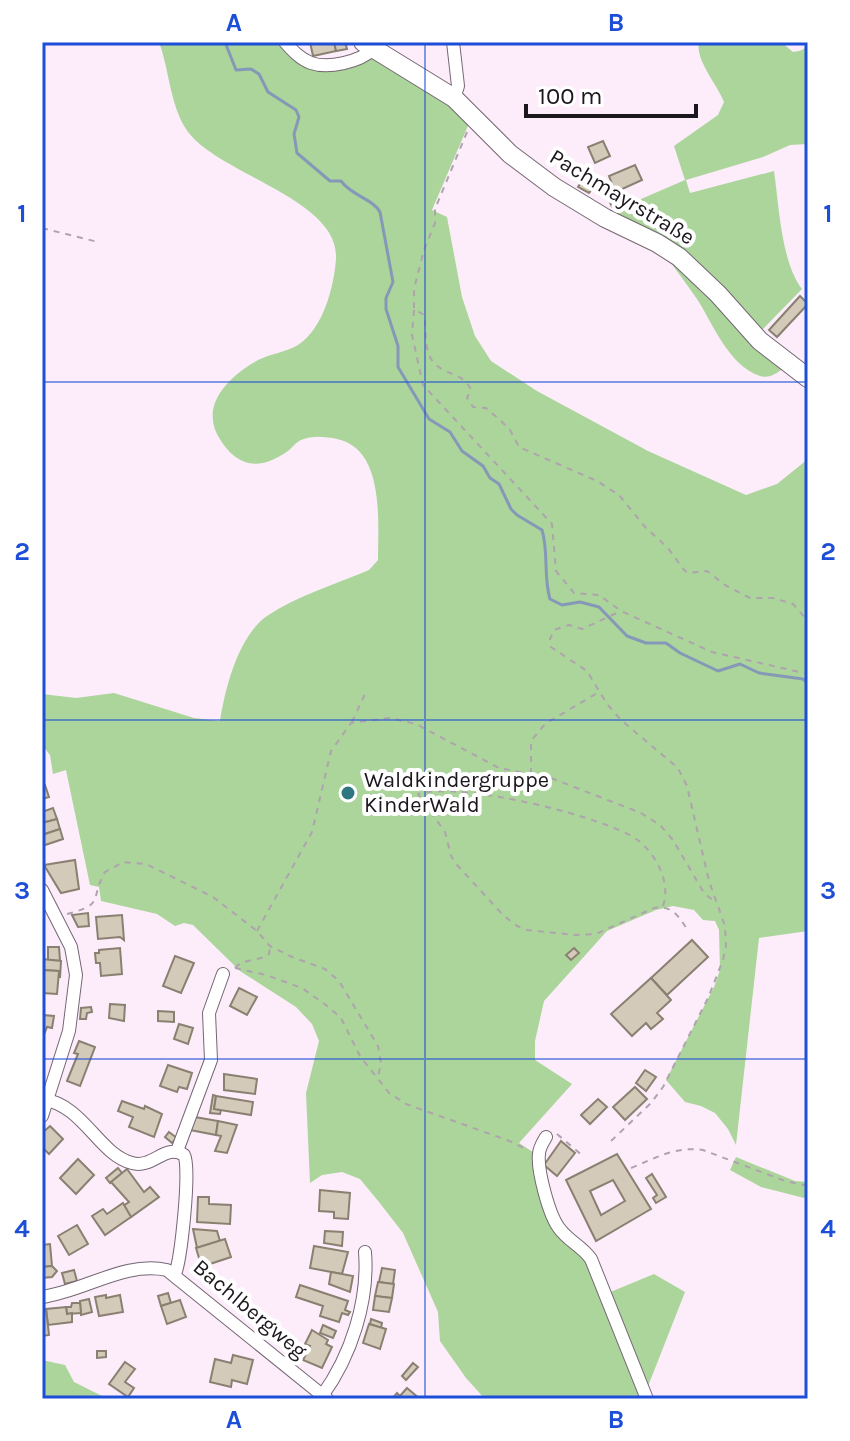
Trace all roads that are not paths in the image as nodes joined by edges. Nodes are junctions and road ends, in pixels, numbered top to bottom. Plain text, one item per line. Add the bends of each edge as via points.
1 (285, 42) edge
2 (453, 42) edge
3 (368, 46) edge
4 (454, 98) junction
5 (808, 378) edge
6 (42, 890) edge
7 (46, 908) edge
8 (223, 974) dead end
9 (45, 1099) edge
10 (42, 1116) edge
11 (546, 1137) dead end
12 (177, 1151) junction
13 (365, 1252) dead end
14 (175, 1274) junction
15 (42, 1297) edge
16 (325, 1397) edge
17 (647, 1399) edge

1 - 3 street via 302,59 321,65 366,56
2 - 4 street via 458,86
3 - 4 street, Pachmayrstraße
4 - 5 street, Pachmayrstraße via 510,154 554,187 679,257 760,341
6 - 7 street
7 - 9 street via 73,952 76,981 69,1031
8 - 12 street via 209,1013 211,1060
9 - 10 street
9 - 12 street via 65,1106 127,1162 143,1165
11 - 17 street via 539,1161 555,1222 591,1259
12 - 14 street, Bachlbergweg via 188,1172
13 - 16 street, Bachlbergweg via 367,1277 360,1311
14 - 15 street via 138,1268
14 - 16 street, Bachlbergweg

